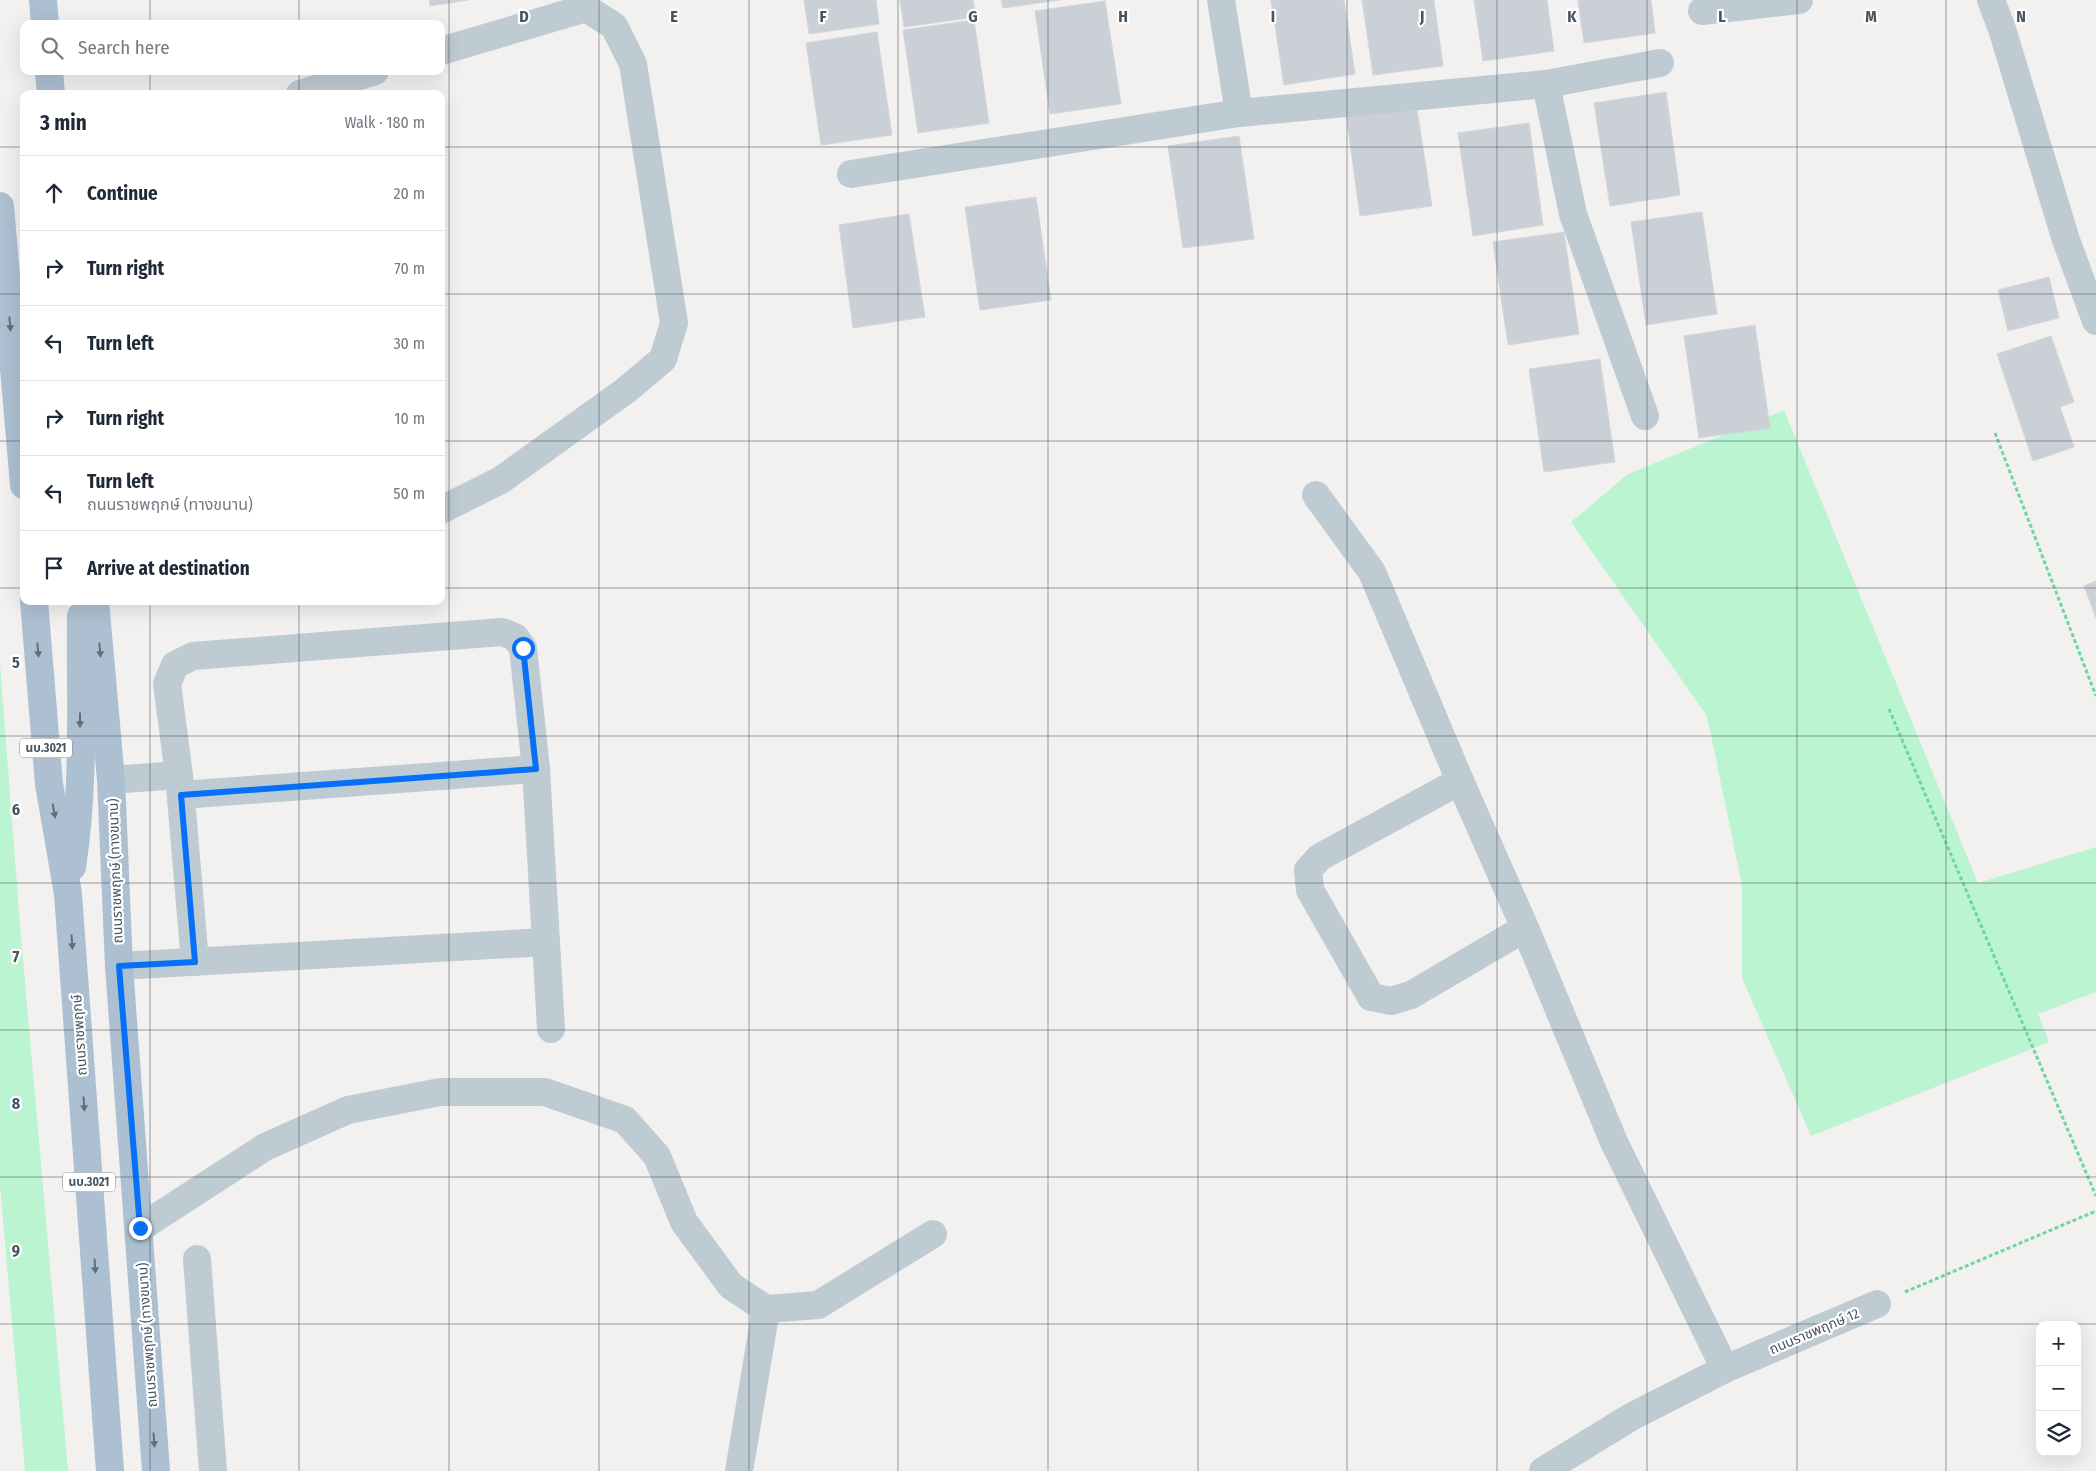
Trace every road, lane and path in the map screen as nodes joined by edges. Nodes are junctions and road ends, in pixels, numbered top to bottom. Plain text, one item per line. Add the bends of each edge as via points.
1 (43, 0) edge
2 (1220, 0) edge
3 (1799, 0) edge
4 (1991, 0) edge
5 (1702, 11) dead end
6 (45, 20) edge
7 (445, 50) edge
8 (1660, 63) dead end
9 (50, 75) edge
10 (362, 75) edge
11 (1546, 84) junction
12 (51, 90) edge
13 (313, 90) edge
14 (1239, 113) junction
15 (851, 174) dead end
16 (0, 206) edge
17 (2096, 321) edge
18 (1645, 416) dead end
19 (1995, 433) dead end
20 (20, 438) edge
21 (1316, 495) dead end
22 (445, 508) edge
23 (34, 605) edge
24 (81, 605) edge
25 (95, 605) edge
26 (2096, 696) edge
27 (1889, 709) dead end
28 (536, 769) junction
29 (111, 780) junction
30 (1460, 781) junction
31 (180, 785) junction
32 (68, 894) junction
33 (1525, 928) junction
34 (546, 942) junction
35 (195, 962) junction
36 (119, 966) junction
37 (551, 1030) dead end
38 (2096, 1196) edge
39 (2096, 1211) edge
40 (140, 1228) junction
41 (933, 1234) dead end
42 (197, 1259) dead end
43 (1877, 1304) joint
44 (766, 1309) junction
45 (1726, 1369) junction
46 (110, 1471) edge
47 (156, 1471) edge
48 (213, 1471) edge
49 (739, 1471) edge
50 (1543, 1471) edge

1 - 6 main road
2 - 14 street
3 - 5 street
4 - 17 street via 2066,240
7 - 22 street via 586,8 614,26 633,64 674,323 663,359 625,391 501,480
8 - 11 street
9 - 12 main road
10 - 13 street
11 - 14 street
11 - 18 street via 1574,214
14 - 15 street
16 -> 20 main road
19 - 26 path
21 - 30 street via 1372,572
23 -> 32 main road, ถนนราชพฤกษ์ / นบ.3021 via 49,784
24 -> 32 main road via 80,764 76,846
25 -> 29 main road, ถนนราชพฤกษ์ (ทางขนาน) / นบ.3021
27 - 38 path
28 - 31 street
28 - 31 street via 523,648 516,638 502,632 193,656 175,665 167,684
28 - 34 street
29 - 31 street
29 - 36 main road, ถนนราชพฤกษ์ (ทางขนาน) / นบ.3021
30 - 33 street
30 - 33 street via 1320,857 1308,870 1310,890 1370,997 1391,1001 1411,995
31 - 35 street
32 -> 46 main road, ถนนราชพฤกษ์ / นบ.3021
33 - 45 street via 1614,1142
34 - 35 street
34 - 37 street
35 - 36 street
36 - 40 main road, ถนนราชพฤกษ์ (ทางขนาน) / นบ.3021
39 - 43 path, ถนนราชพฤกษ์ 12
40 - 44 street via 264,1147 348,1110 440,1092 545,1092 625,1120 657,1156 684,1222 731,1286
40 -> 47 main road, ถนนราชพฤกษ์ (ทางขนาน) / นบ.3021
41 - 44 street via 818,1305
42 - 48 street
43 - 45 street, ถนนราชพฤกษ์ 12
44 - 49 street
45 - 50 street, ถนนราชพฤกษ์ 12 via 1630,1417

